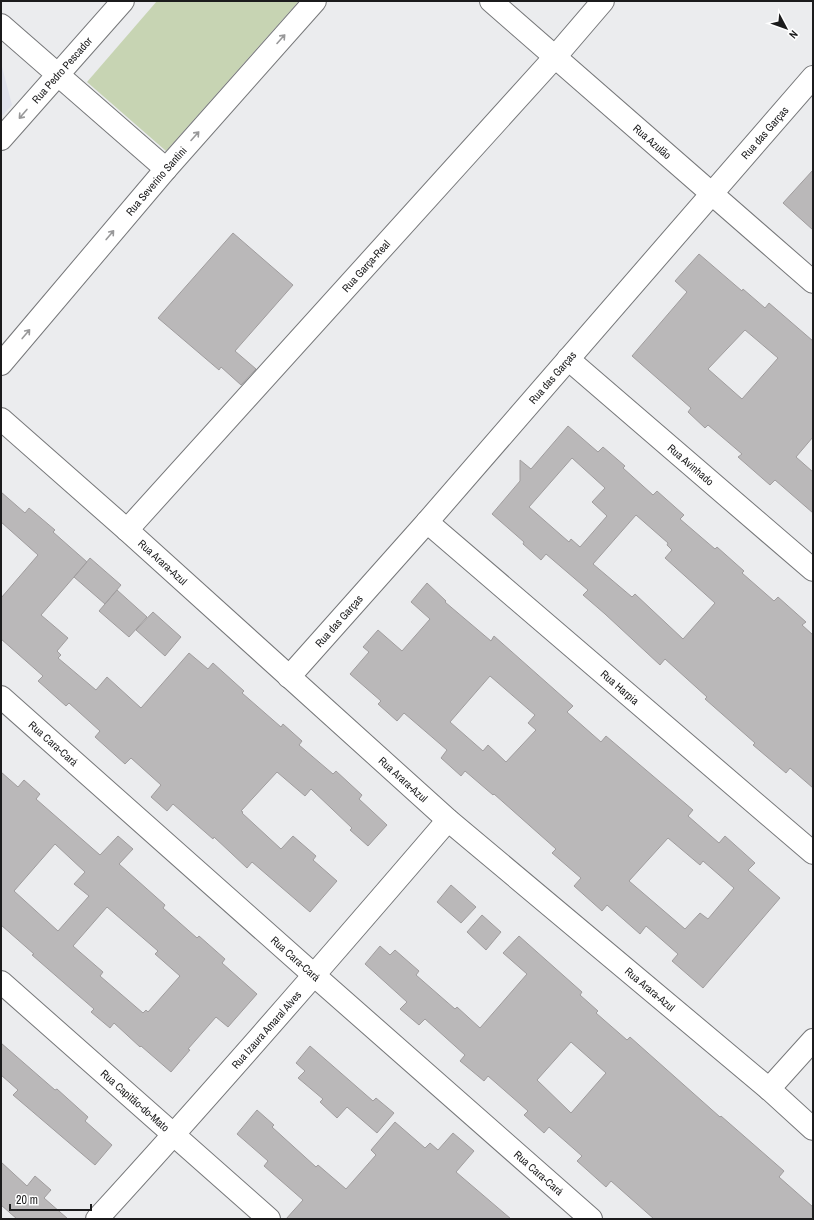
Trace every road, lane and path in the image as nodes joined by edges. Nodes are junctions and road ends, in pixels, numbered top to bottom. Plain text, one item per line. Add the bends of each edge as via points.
1 (123, 1) edge
2 (315, 1) edge
3 (491, 1) edge
4 (603, 1) edge
5 (1, 25) edge
6 (555, 57) junction
7 (58, 74) junction
8 (813, 77) edge
9 (1, 139) edge
10 (166, 169) junction
11 (712, 193) junction
12 (813, 282) edge
13 (568, 359) junction
14 (1, 364) edge
15 (1, 419) edge
16 (427, 522) junction
17 (127, 530) junction
18 (813, 570) edge
19 (289, 677) junction
20 (1, 697) edge
21 (448, 820) junction
22 (813, 853) edge
23 (314, 976) junction
24 (1, 982) edge
25 (813, 1040) edge
26 (769, 1089) junction
27 (813, 1129) edge
28 (174, 1136) junction
29 (98, 1219) edge
30 (269, 1219) edge
31 (590, 1219) edge

1 - 7 street, Rua Pedro Pescador
10 -> 2 street, Rua Severino Santini
3 - 6 street, Rua Azulão
4 - 6 street, Rua Garça-Real
5 - 7 street
6 - 11 street, Rua Azulão
6 - 17 street, Rua Garça-Real
7 -> 9 street, Rua Pedro Pescador
7 - 10 street
8 - 11 street, Rua das Garças
14 -> 10 street, Rua Severino Santini
11 - 12 street, Rua Azulão
11 - 13 street, Rua das Garças
13 - 16 street, Rua das Garças
13 - 18 street, Rua Avinhado
15 - 17 street, Rua Arara-Azul
16 - 19 street, Rua das Garças
16 - 22 street, Rua Harpia
17 - 19 street, Rua Arara-Azul
19 - 21 street, Rua Arara-Azul
20 - 23 street, Rua Cara-Cará
21 - 23 street, Rua Izaura Amaral Alves
21 - 26 street, Rua Arara-Azul
23 - 28 street, Rua Izaura Amaral Alves
23 - 31 street, Rua Cara-Cará
24 - 28 street, Rua Capitão-do-Mato
25 - 26 street
26 - 27 street, Rua Arara-Azul
28 - 29 street, Rua Izaura Amaral Alves
28 - 30 street, Rua Capitão-do-Mato

